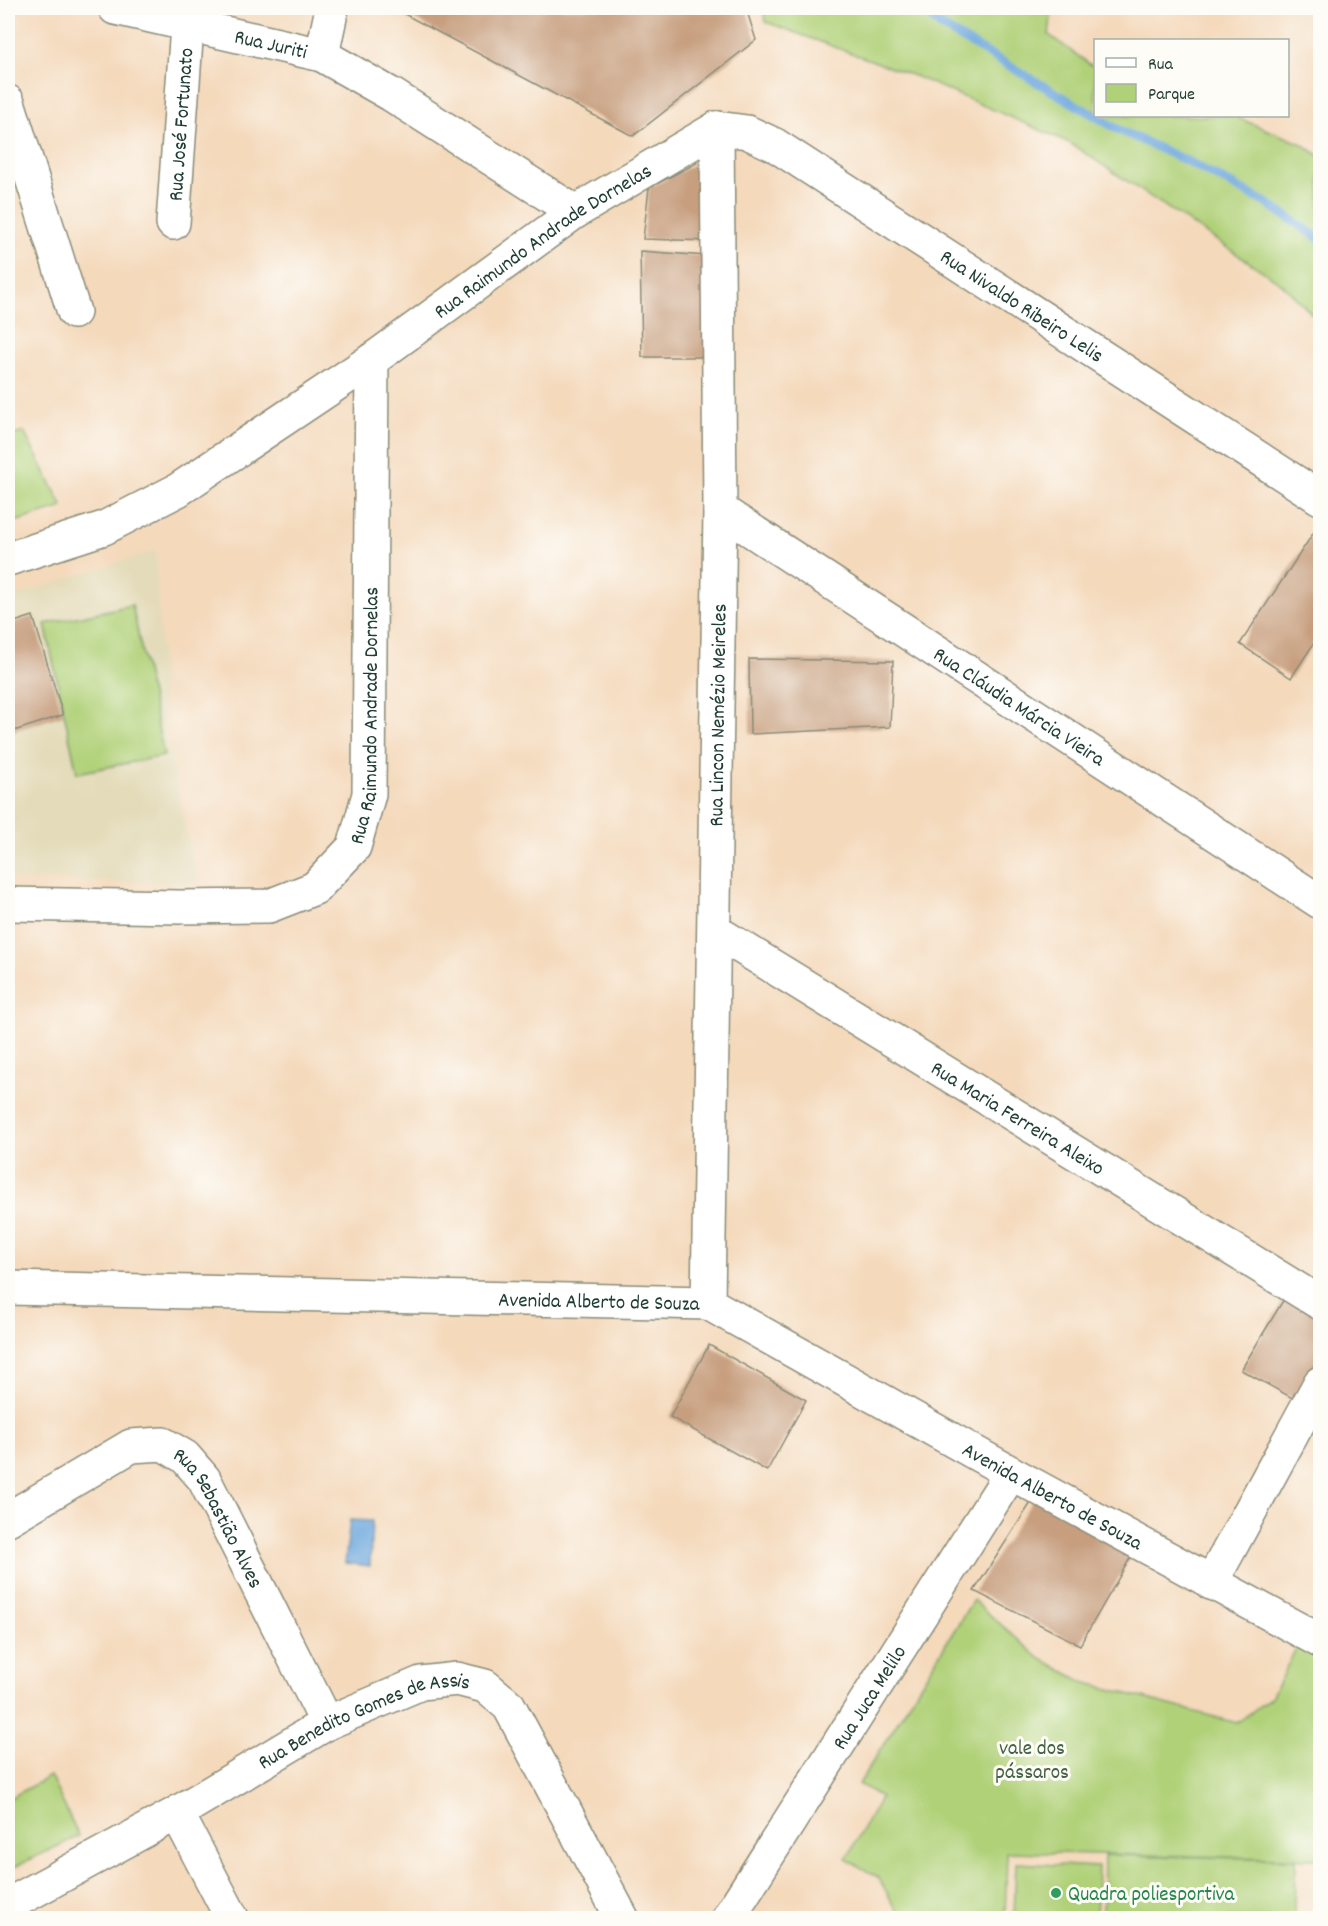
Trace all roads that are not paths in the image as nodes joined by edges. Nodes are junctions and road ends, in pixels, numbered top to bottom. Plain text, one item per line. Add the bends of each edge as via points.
1 (115, 8) edge
2 (332, 8) edge
3 (187, 26) junction
4 (322, 55) junction
5 (8, 102) edge
6 (717, 128) junction
7 (575, 212) junction
8 (173, 223) dead end
9 (74, 312) dead end
10 (372, 360) junction
11 (1320, 498) edge
12 (720, 510) junction
13 (8, 559) edge
14 (1320, 902) edge
15 (8, 903) edge
16 (715, 930) junction
17 (8, 1288) edge
18 (1320, 1303) edge
19 (708, 1304) junction
20 (1320, 1383) edge
21 (1011, 1473) junction
22 (8, 1519) edge
23 (1211, 1582) junction
24 (1320, 1641) edge
25 (327, 1724) junction
26 (177, 1813) junction
27 (8, 1905) edge
28 (232, 1918) edge
29 (622, 1918) edge
30 (728, 1918) edge

1 - 3 street, Rua Juriti
2 - 4 street
3 - 4 street, Rua Juriti
3 - 8 street, Rua José Fortunato
4 - 7 street, Rua Juriti
5 - 9 street
6 - 7 street, Rua Raimundo Andrade Dornelas
6 - 11 street, Rua Nivaldo Ribeiro Lelis via 747,132 775,145
6 - 12 street, Rua Lincon Nemézio Meireles
7 - 10 street, Rua Raimundo Andrade Dornelas
10 - 13 street, Rua Raimundo Andrade Dornelas via 142,510 104,528
10 - 15 street, Rua Raimundo Andrade Dornelas via 369,794 354,847 315,888 269,906
12 - 14 street, Rua Cláudia Márcia Vieira
12 - 16 street, Rua Lincon Nemézio Meireles
16 - 18 street, Rua Maria Ferreira Aleixo
16 - 19 street, Rua Lincon Nemézio Meireles
17 - 19 street, Avenida Alberto de Souza
19 - 21 street, Avenida Alberto de Souza
20 - 23 street
21 - 23 street, Avenida Alberto de Souza
21 - 30 street, Rua Juca Melilo
22 - 25 street, Rua Sebastião Alves via 131,1446 163,1444 185,1457 204,1479
23 - 24 street, Avenida Alberto de Souza
25 - 26 street, Rua Benedito Gomes de Assis
25 - 29 street, Rua Benedito Gomes de Assis via 421,1683 457,1679 485,1686 509,1706
26 - 27 street, Rua Benedito Gomes de Assis
26 - 28 street

